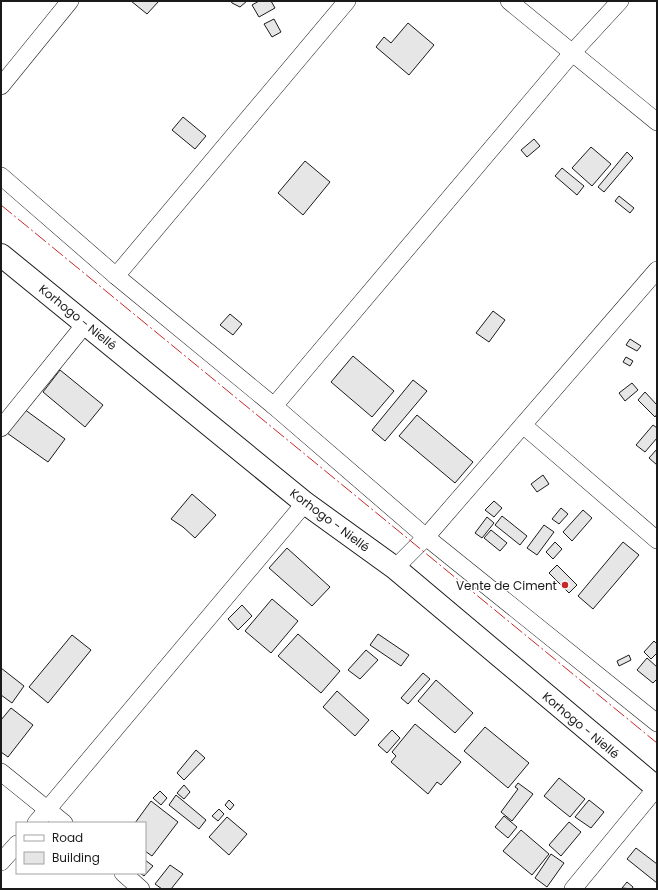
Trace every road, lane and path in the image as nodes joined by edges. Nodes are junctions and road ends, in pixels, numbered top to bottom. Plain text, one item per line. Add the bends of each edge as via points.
1 (70, 1) edge
2 (347, 1) edge
3 (510, 1) edge
4 (620, 1) edge
5 (573, 52) junction
6 (1, 86) edge
7 (657, 122) edge
8 (1, 176) edge
9 (1, 255) edge
10 (657, 270) edge
11 (116, 276) junction
12 (86, 323) junction
13 (274, 406) junction
14 (523, 425) junction
15 (1, 428) edge
16 (305, 503) junction
17 (426, 538) junction
18 (657, 540) edge
19 (395, 568) junction
20 (657, 723) edge
21 (1, 772) edge
22 (657, 788) edge
23 (48, 809) junction
24 (37, 822) edge
25 (63, 822) edge
26 (16, 845) edge
27 (1, 862) edge
28 (123, 874) edge
29 (141, 889) edge
30 (573, 889) edge

1 - 6 street
2 - 11 street
3 - 5 street
4 - 5 street
5 - 7 street
5 - 13 street
8 - 11 street
9 - 12 main road, Korhogo - Niellé
10 - 14 street
11 - 13 street
12 - 15 street
12 - 16 main road, Korhogo - Niellé
13 - 17 street
14 - 17 street
14 - 18 street
16 - 19 main road, Korhogo - Niellé
16 - 23 street
17 - 19 street
17 - 20 street
19 - 22 main road, Korhogo - Niellé
21 - 23 street
22 - 30 street
23 - 24 street
23 - 25 street
26 - 27 street
28 - 29 street

